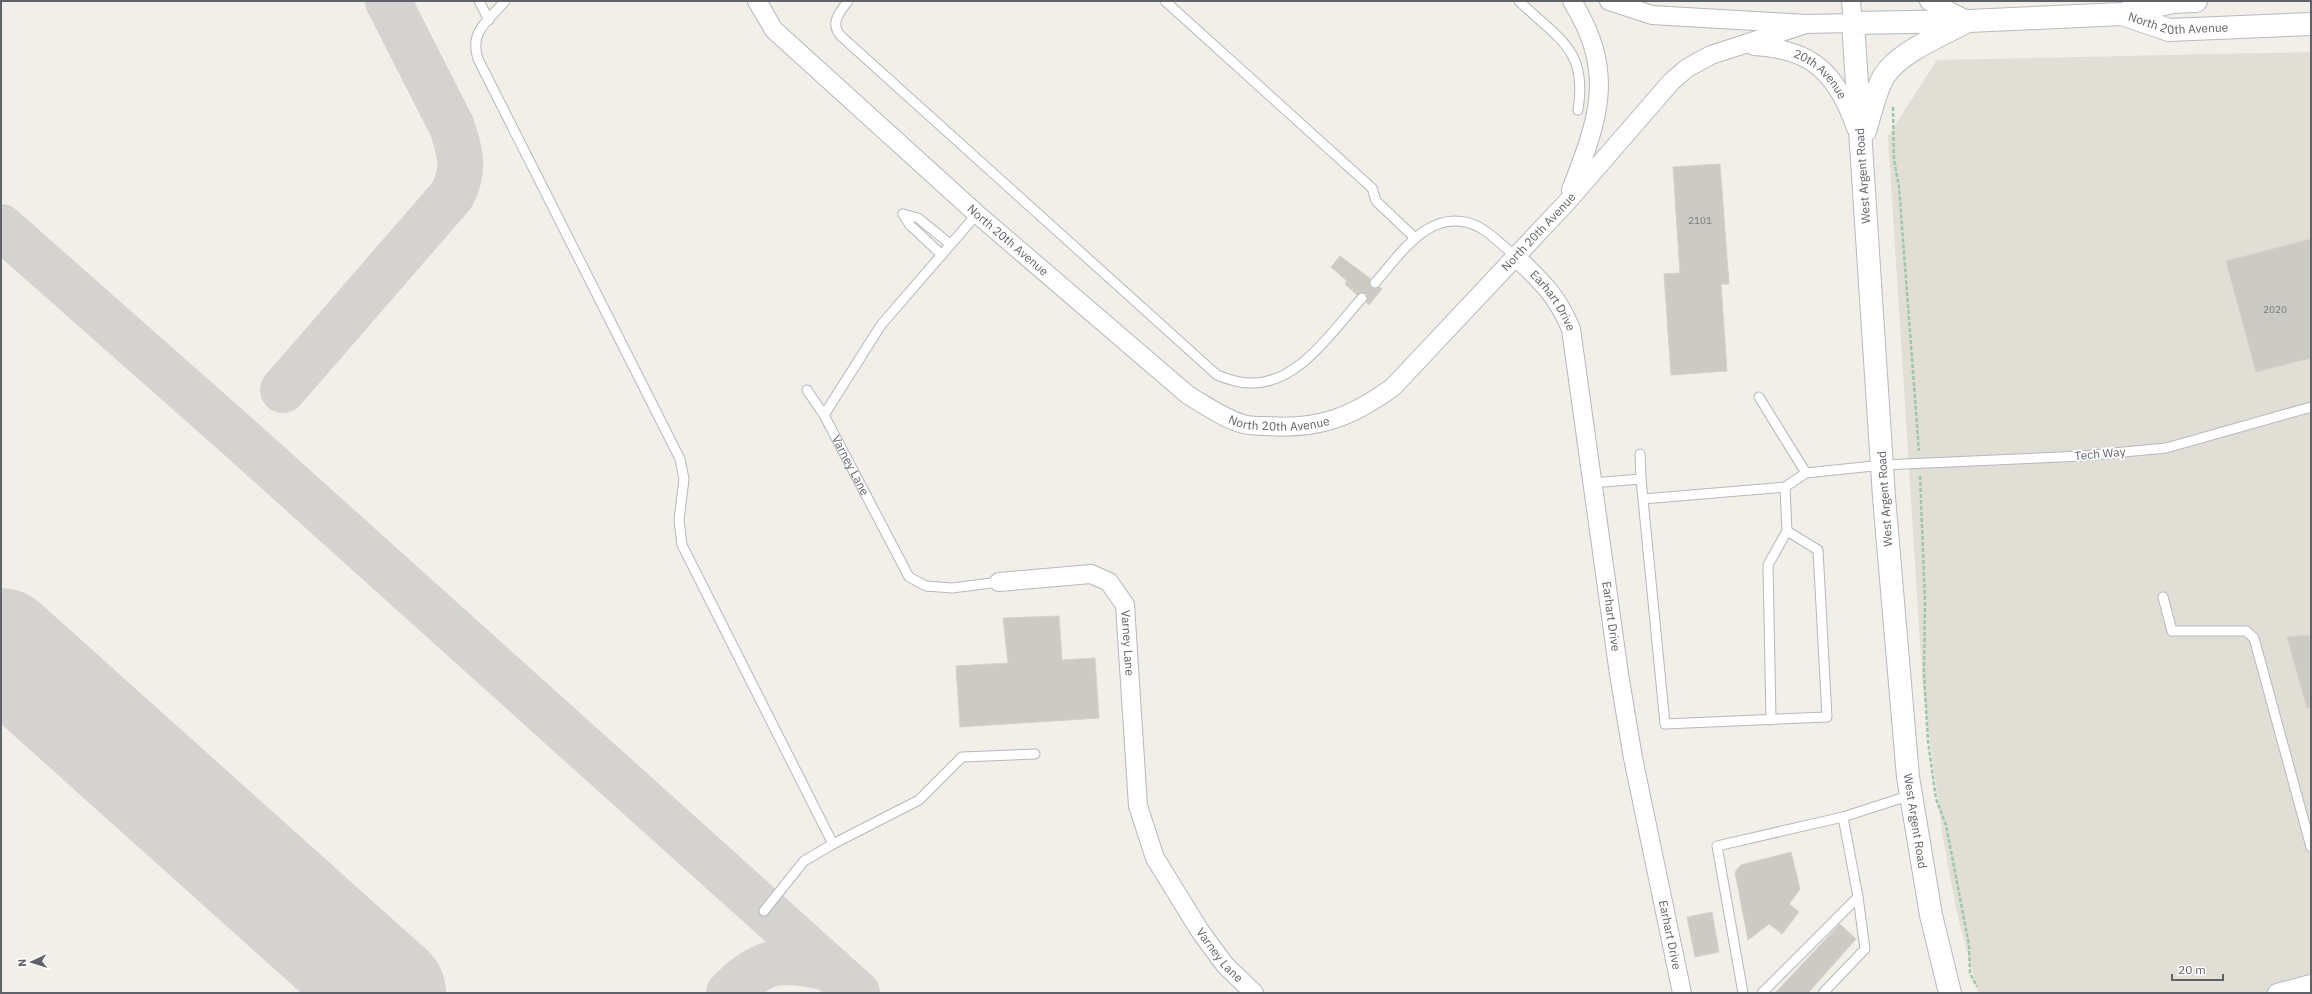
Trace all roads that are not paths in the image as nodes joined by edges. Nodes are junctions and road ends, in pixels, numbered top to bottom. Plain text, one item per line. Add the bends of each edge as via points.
1 (479, 1) edge
2 (505, 1) edge
3 (757, 1) edge
4 (848, 1) edge
5 (1165, 1) edge
6 (1519, 1) edge
7 (1572, 1) edge
8 (1609, 1) edge
9 (1852, 1) edge
10 (1929, 1) edge
11 (2196, 1) edge
12 (2122, 14) junction
13 (488, 20) junction
14 (1968, 21) junction
15 (1853, 23) junction
16 (1806, 24) junction
17 (2311, 24) edge
18 (1745, 45) junction
19 (1578, 110) dead end
20 (1861, 144) junction
21 (1567, 202) junction
22 (976, 214) junction
23 (1415, 238) junction
24 (950, 244) junction
25 (942, 255) junction
26 (1515, 256) junction
27 (1375, 283) dead end
28 (1362, 298) dead end
29 (807, 390) dead end
30 (1759, 397) dead end
31 (2311, 407) edge
32 (824, 415) junction
33 (1640, 454) dead end
34 (1883, 465) junction
35 (1806, 473) junction
36 (1641, 479) junction
37 (1592, 483) junction
38 (1785, 487) junction
39 (1643, 499) junction
40 (1787, 531) junction
41 (999, 582) joint
42 (2163, 597) dead end
43 (1771, 720) junction
44 (1035, 754) dead end
45 (1911, 795) junction
46 (1842, 817) junction
47 (833, 844) junction
48 (2311, 847) edge
49 (1858, 897) junction
50 (764, 911) dead end
51 (2311, 984) edge
52 (1254, 993) edge
53 (1682, 993) edge
54 (1743, 993) edge
55 (1762, 993) edge
56 (1823, 993) edge
57 (1950, 993) edge
58 (2277, 993) edge

1 - 13 lane
2 - 13 lane
3 - 22 street, North 20th Avenue via 774,30
4 - 28 lane via 838,13 836,32 1217,375 1251,384 1277,379 1291,373
5 - 23 lane via 1372,188 1376,201
6 - 19 lane via 1569,47 1577,64 1582,88
7 - 21 street via 1583,19 1595,50 1599,96 1591,138
8 - 16 street, North 20th Avenue via 1652,15
9 - 15 street, West Argent Road
10 - 14 street
11 - 12 main road, North 20th Avenue via 2172,2
12 - 14 main road
12 - 17 main road, North 20th Avenue via 2170,30
13 - 47 lane via 476,38 478,59 680,459 684,479 679,520 682,545
14 - 15 main road
14 - 20 main road via 1913,51 1890,69 1879,87
15 - 16 street, North 20th Avenue
15 - 20 main road, West Argent Road
16 - 18 street, North 20th Avenue
18 - 20 street, 20th Avenue via 1776,47 1796,52 1818,67 1834,82 1848,107
18 - 21 street, North 20th Avenue via 1711,55 1687,68
20 - 34 main road, West Argent Road
21 - 26 street, North 20th Avenue
22 - 24 lane
22 - 26 street, North 20th Avenue via 1188,395 1243,424 1312,426 1370,404 1393,387
23 - 26 lane via 1426,228 1439,223 1465,221 1481,228
23 - 27 lane
24 - 25 lane
24 - 25 lane via 918,218 903,214 910,225
25 - 32 lane via 881,325
26 - 37 street, Earhart Drive via 1548,287 1561,305 1571,329
29 - 32 lane, Varney Lane
30 - 35 lane
31 - 34 lane, Tech Way via 2166,448 2082,456
32 - 41 lane, Varney Lane via 909,577 926,586 952,588
33 - 36 lane
34 - 35 lane, Tech Way
34 - 45 main road, West Argent Road via 1900,692
35 - 38 lane
36 - 37 lane
36 - 39 lane
37 - 53 street, Earhart Drive via 1619,674
38 - 39 lane
38 - 40 lane
39 - 43 lane via 1665,724
40 - 43 lane via 1768,565
40 - 43 lane via 1818,550 1827,718
41 - 52 street, Varney Lane via 1091,574 1109,582 1126,605 1138,806 1155,858 1200,931 1225,965
42 - 48 lane via 2172,631 2246,631 2254,638
44 - 47 lane via 962,757 919,800
45 - 46 lane
45 - 57 main road, West Argent Road via 1930,908
46 - 49 lane
46 - 54 lane via 1717,846
47 - 50 lane via 804,861
49 - 55 lane
49 - 56 lane via 1865,949
51 - 58 street

